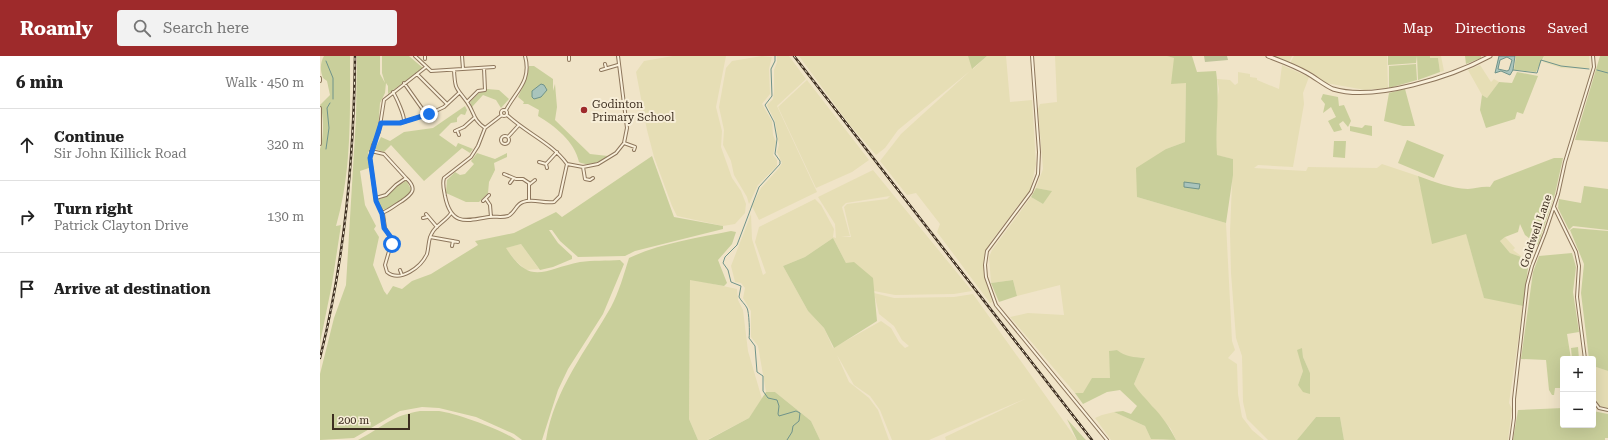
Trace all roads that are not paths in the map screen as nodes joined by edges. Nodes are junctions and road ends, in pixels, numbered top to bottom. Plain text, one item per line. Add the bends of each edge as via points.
1 (415, 56) edge
2 (462, 56) edge
3 (525, 56) edge
4 (569, 56) edge
5 (618, 56) edge
6 (1032, 56) edge
7 (1268, 56) edge
8 (1490, 56) edge
9 (1593, 56) edge
10 (569, 60) dead end
11 (605, 64) dead end
12 (618, 65) junction
13 (426, 67) junction
14 (494, 67) dead end
15 (484, 68) junction
16 (606, 68) junction
17 (454, 69) junction
18 (463, 69) junction
19 (601, 70) dead end
20 (417, 74) junction
21 (320, 78) edge
22 (320, 81) edge
23 (404, 83) junction
24 (393, 92) junction
25 (459, 93) junction
26 (467, 102) junction
27 (448, 104) junction
28 (320, 108) edge
29 (506, 110) junction
30 (426, 114) junction
31 (502, 115) junction
32 (507, 115) junction
33 (474, 118) junction
34 (404, 122) junction
35 (381, 123) junction
36 (518, 126) junction
37 (320, 127) edge
38 (485, 128) junction
39 (459, 135) dead end
40 (508, 138) junction
41 (624, 143) junction
42 (320, 144) edge
43 (635, 148) dead end
44 (371, 151) junction
45 (557, 152) junction
46 (539, 162) dead end
47 (546, 164) junction
48 (567, 164) junction
49 (582, 167) junction
50 (547, 168) dead end
51 (504, 174) dead end
52 (406, 178) junction
53 (513, 178) junction
54 (593, 178) dead end
55 (535, 180) dead end
56 (590, 180) junction
57 (510, 183) dead end
58 (530, 184) junction
59 (591, 184) dead end
60 (489, 195) dead end
61 (376, 198) junction
62 (486, 199) junction
63 (482, 201) dead end
64 (529, 201) junction
65 (1554, 206) junction
66 (382, 213) junction
67 (451, 213) junction
68 (491, 217) junction
69 (423, 218) dead end
70 (436, 228) junction
71 (430, 237) junction
72 (453, 242) junction
73 (458, 242) dead end
74 (452, 246) dead end
75 (400, 270) dead end
76 (401, 275) junction
77 (1585, 356) edge
78 (1596, 404) edge
79 (1608, 410) edge
80 (1108, 440) edge
81 (1511, 440) edge

1 - 13 street
2 - 18 street
3 - 29 street via 527,66 524,82
4 - 10 street
5 - 12 street
6 - 80 street via 1039,152 1038,174 1031,192 987,251 986,278 996,305
7 - 8 street via 1301,69 1334,89 1367,92 1406,86 1459,70
9 - 65 street, Goldwell Lane via 1592,72
11 - 16 street
12 - 16 street
12 - 41 street via 627,128
13 - 17 street via 431,71
13 - 20 street
14 - 15 street
15 - 18 street
15 - 26 street via 485,90 478,91
16 - 19 street
17 - 18 street
17 - 25 street via 455,84
20 - 23 street
20 - 27 street
21 - 22 street
23 - 24 street
23 - 30 street
24 - 34 street via 405,118
24 - 35 street via 384,101
25 - 26 street
25 - 27 street
26 - 33 street
27 - 30 street
28 - 37 street
29 - 31 street via 502,111
29 - 32 street
30 - 34 street
31 - 32 street
31 - 38 street
32 - 36 street
33 - 38 street
33 - 39 street via 464,128 456,130
34 - 35 street
35 - 44 street
36 - 40 street
36 - 45 street
37 - 42 street
38 - 67 street via 471,157 447,174 443,181 446,203
40 - 40 street via 508,143 503,144 502,138
41 - 43 street
41 - 49 street via 616,153 603,161
44 - 52 street via 384,154
44 - 61 street
45 - 47 street
45 - 48 street
46 - 47 street
47 - 50 street
48 - 49 street
48 - 64 street via 562,191 557,200
49 - 56 street via 584,178
51 - 53 street
52 - 61 street via 386,195
52 - 66 street via 412,188 409,197
53 - 57 street
53 - 58 street via 523,179
54 - 56 street
55 - 58 street
56 - 59 street
58 - 64 street
60 - 62 street
61 - 66 street
62 - 63 street
62 - 68 street via 490,205
64 - 68 street via 520,203 509,216
65 - 77 street via 1576,252 1579,266 1577,297
65 - 81 street, Goldwell Lane via 1527,285
66 - 76 street via 384,228 392,241 384,269 390,275
67 - 68 street via 469,221
67 - 70 street
69 - 70 street via 426,215
70 - 71 street
71 - 72 street
71 - 76 street via 424,259 412,270
72 - 73 street
72 - 74 street
75 - 76 street
78 - 79 street via 1599,408

